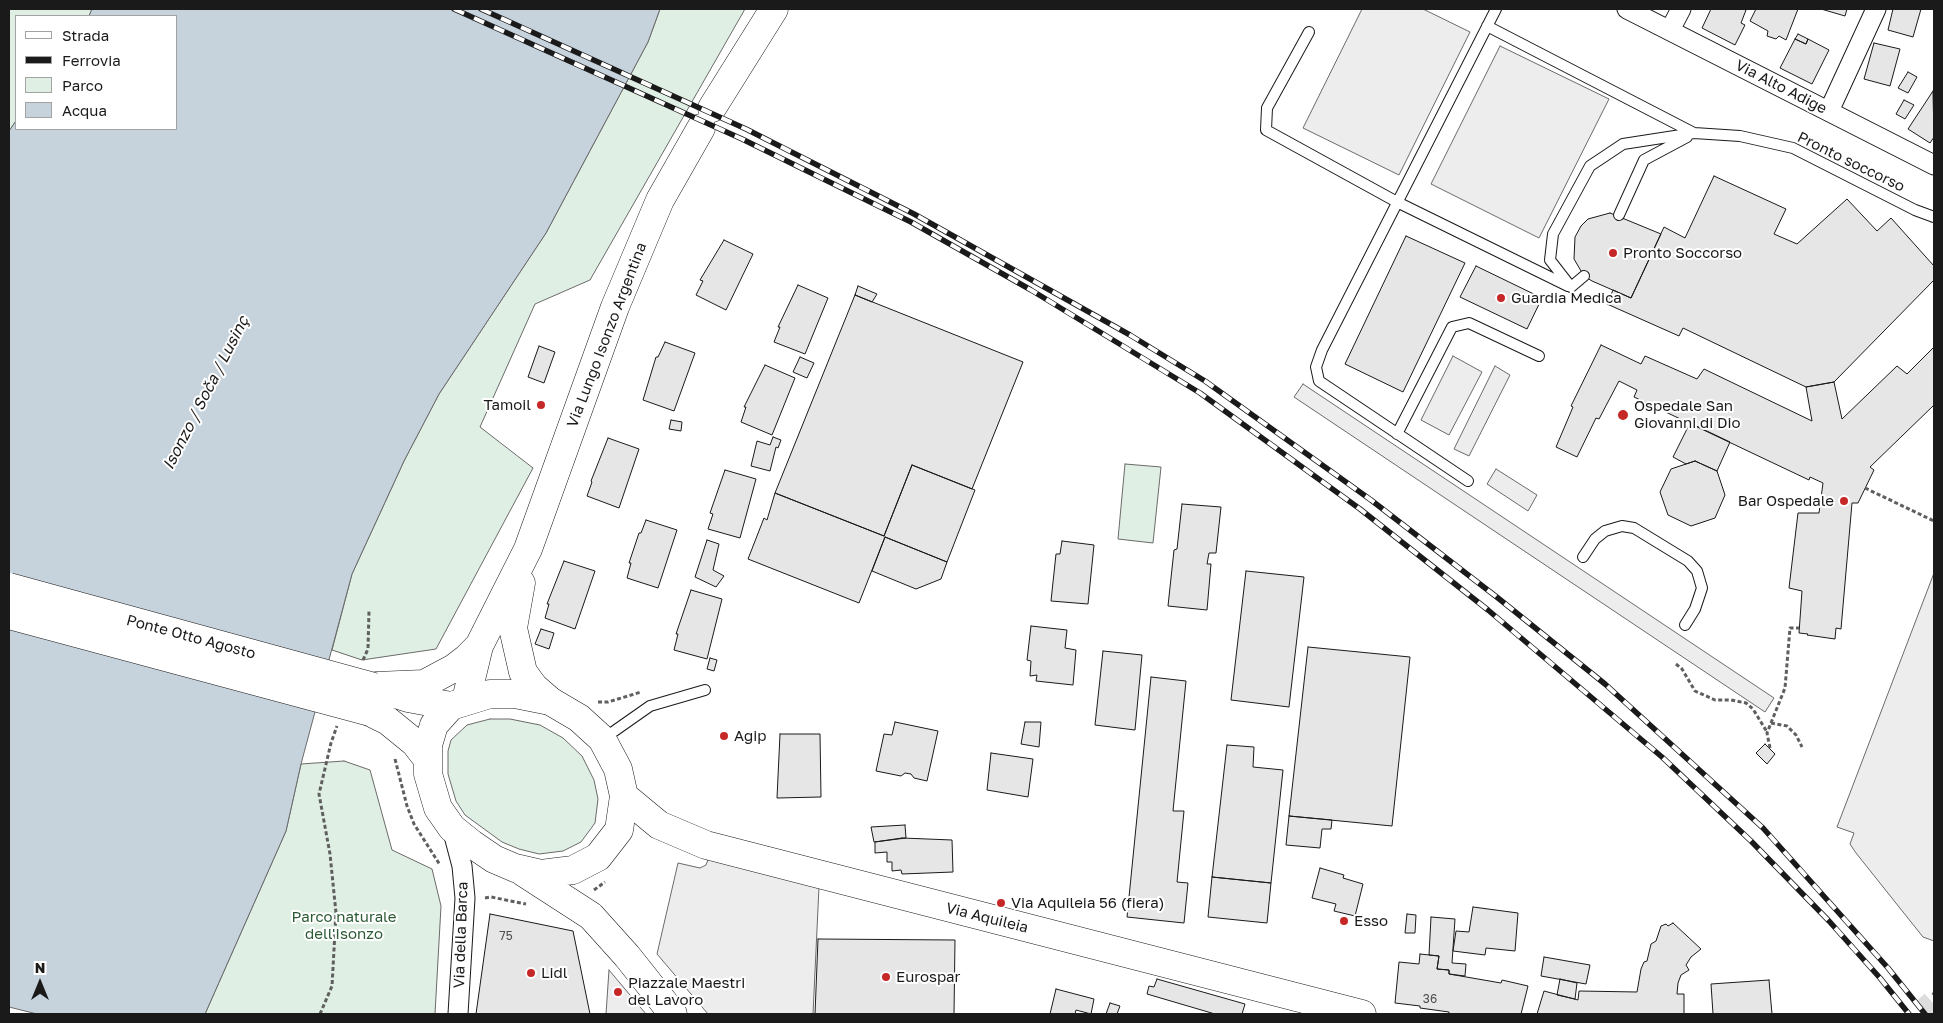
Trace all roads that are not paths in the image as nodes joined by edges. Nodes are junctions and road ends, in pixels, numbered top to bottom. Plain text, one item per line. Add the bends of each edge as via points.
1 (774, 9) edge
2 (1496, 9) edge
3 (1627, 9) edge
4 (1682, 9) edge
5 (1876, 9) edge
6 (1487, 26) junction
7 (1670, 30) junction
8 (1309, 32) dead end
9 (1828, 111) junction
10 (1694, 133) junction
11 (1934, 165) edge
12 (1397, 202) junction
13 (1618, 215) dead end
14 (1934, 217) edge
15 (1584, 276) dead end
16 (1571, 287) junction
17 (1539, 356) dead end
18 (1397, 434) junction
19 (1468, 481) dead end
20 (528, 549) junction
21 (1583, 557) dead end
22 (9, 587) edge
23 (9, 615) edge
24 (1685, 625) dead end
25 (479, 646) junction
26 (368, 689) junction
27 (705, 690) dead end
28 (550, 701) junction
29 (459, 703) junction
30 (602, 740) junction
31 (428, 760) junction
32 (624, 796) junction
33 (452, 828) junction
34 (515, 868) junction
35 (458, 1014) edge
36 (673, 1014) edge
37 (1362, 1014) edge

1 - 20 main road, Via Lungo Isonzo Argentina via 660,200 619,298
2 - 6 lane
3 - 7 street, Via Alto Adige
4 - 7 street
5 - 9 street
6 - 10 lane
6 - 12 lane
7 - 9 street, Via Alto Adige
8 - 12 lane via 1267,108 1266,130
9 - 11 street, Via Alto Adige
10 - 13 lane via 1644,160
10 - 14 lane, Pronto soccorso via 1740,136 1793,148
10 - 16 lane, Pronto soccorso via 1623,144 1590,166 1553,234 1550,260
12 - 16 lane
12 - 18 lane via 1316,367 1319,381
15 - 16 lane
17 - 18 lane via 1469,323 1452,327
18 - 19 lane
20 - 25 main road, Via Lungo Isonzo Argentina
20 - 28 main road, Via Lungo Isonzo Argentina via 513,628 523,672
21 - 24 lane via 1605,530 1622,526 1634,528 1688,562 1697,571 1702,588
22 - 26 main road, Ponte Otto Agosto, bridge
23 - 26 main road, Ponte Otto Agosto, bridge
25 - 26 main road via 454,668 424,684
25 - 29 main road, Via Lungo Isonzo Argentina
26 - 29 main road via 408,698
26 - 31 main road via 388,721 415,743
27 - 30 lane via 650,706
28 - 29 main road via 515,694 490,694
28 - 30 main road via 579,718
29 - 31 main road via 434,725 428,745
30 - 32 main road via 618,769
31 - 33 main road via 428,774 438,808
32 - 34 main road via 619,830 598,857 573,870 541,874
32 - 37 main road, Via Aquileia via 659,825 711,846
33 - 34 main road via 494,859
33 - 35 street, Via della Barca via 462,866 465,898
34 - 36 main road via 591,916

